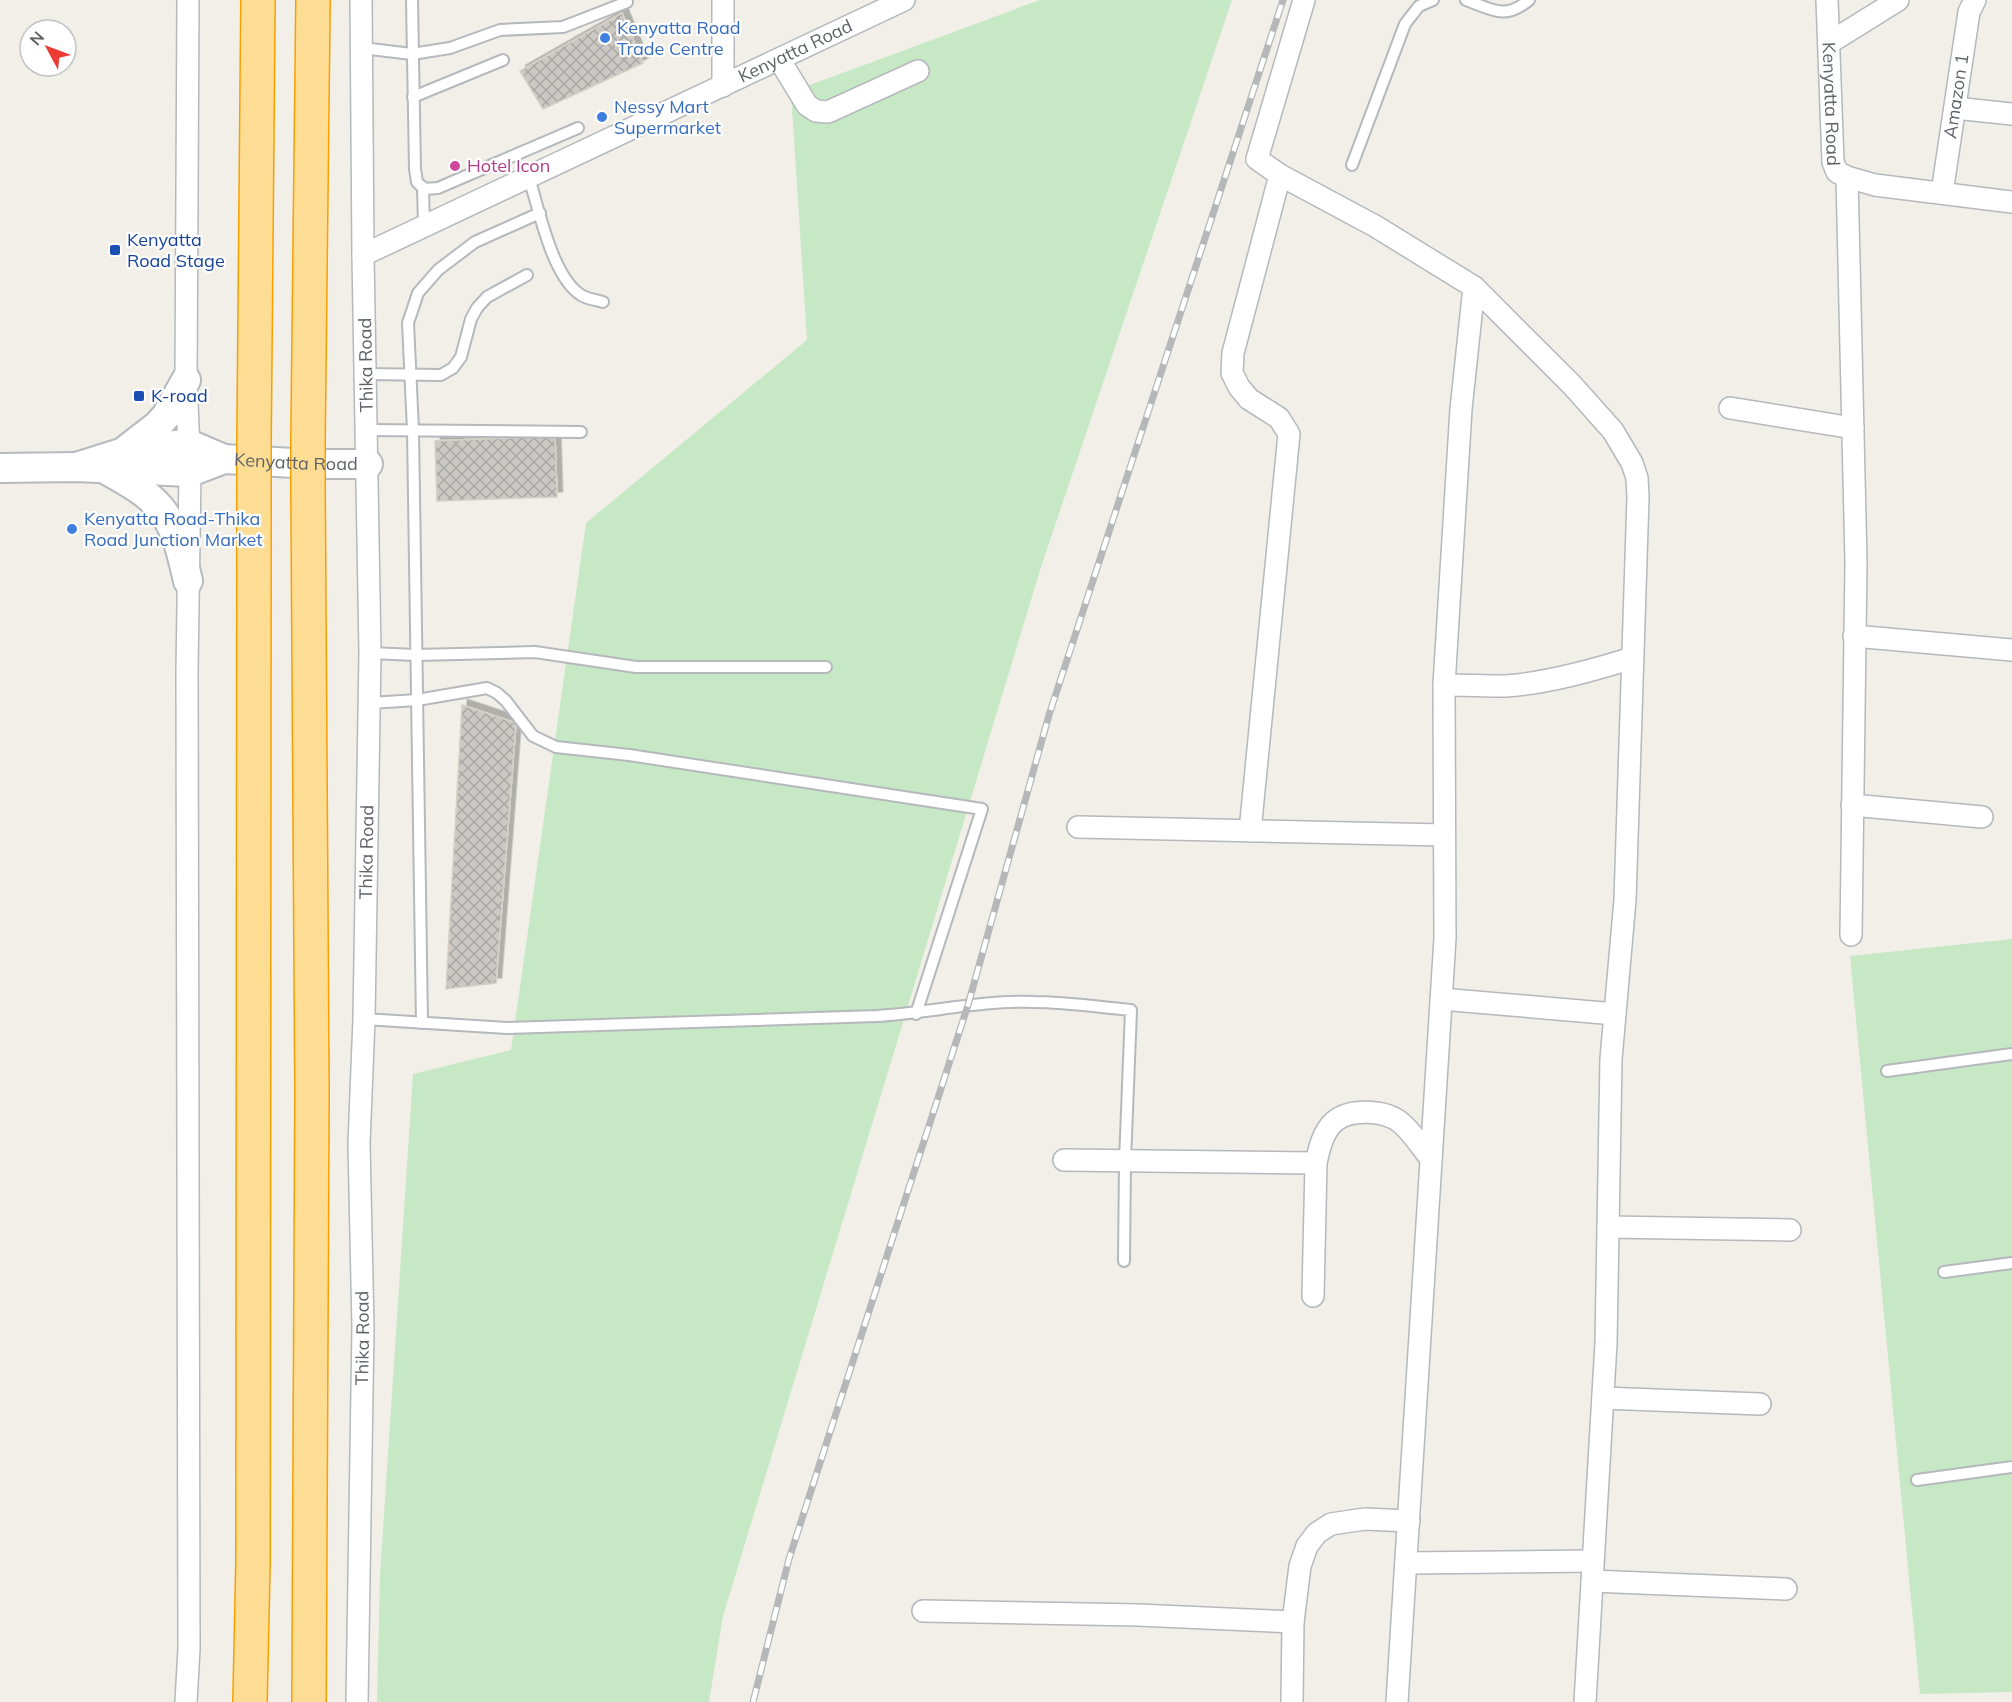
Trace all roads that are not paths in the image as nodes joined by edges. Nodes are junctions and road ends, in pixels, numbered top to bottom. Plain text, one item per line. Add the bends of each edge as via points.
1 (188, 0) edge
2 (258, 0) edge
3 (313, 0) edge
4 (362, 0) edge
5 (412, 0) edge
6 (723, 0) edge
7 (904, 0) edge
8 (1304, 0) edge
9 (1434, 0) edge
10 (1466, 0) edge
11 (1529, 0) edge
12 (1827, 0) edge
13 (1898, 0) edge
14 (1975, 0) edge
15 (627, 2) dead end
16 (1829, 42) junction
17 (362, 48) junction
18 (412, 54) junction
19 (779, 59) junction
20 (503, 60) dead end
21 (918, 71) dead end
22 (723, 86) junction
23 (413, 97) junction
24 (1955, 108) junction
25 (2012, 114) edge
26 (578, 128) dead end
27 (1352, 165) dead end
28 (1280, 174) junction
29 (1847, 177) junction
30 (529, 178) junction
31 (423, 187) junction
32 (1942, 193) junction
33 (2012, 202) edge
34 (540, 213) junction
35 (424, 226) junction
36 (363, 255) junction
37 (527, 275) dead end
38 (1474, 287) junction
39 (603, 302) dead end
40 (366, 374) junction
41 (411, 374) junction
42 (186, 380) junction
43 (1730, 408) dead end
44 (1852, 428) junction
45 (367, 430) junction
46 (413, 430) junction
47 (581, 432) dead end
48 (189, 444) junction
49 (224, 459) junction
50 (113, 461) junction
51 (368, 464) junction
52 (0, 468) edge
53 (190, 472) junction
54 (188, 581) junction
55 (1854, 636) junction
56 (2012, 650) edge
57 (370, 653) junction
58 (416, 655) junction
59 (1632, 658) junction
60 (826, 667) dead end
61 (1444, 685) junction
62 (417, 700) junction
63 (370, 703) junction
64 (1852, 805) junction
65 (1982, 817) dead end
66 (1078, 827) dead end
67 (1250, 831) junction
68 (1443, 835) junction
69 (1851, 935) dead end
70 (1441, 999) junction
71 (916, 1014) junction
72 (1615, 1014) junction
73 (364, 1019) junction
74 (422, 1023) junction
75 (2012, 1054) edge
76 (1887, 1071) dead end
77 (1431, 1159) junction
78 (1064, 1160) dead end
79 (1125, 1161) junction
80 (1316, 1164) junction
81 (1608, 1227) junction
82 (1790, 1230) dead end
83 (1124, 1262) dead end
84 (2012, 1263) edge
85 (1944, 1272) dead end
86 (1313, 1296) dead end
87 (1603, 1398) junction
88 (1760, 1404) dead end
89 (2012, 1467) edge
90 (1917, 1480) dead end
91 (1409, 1521) junction
92 (1406, 1563) junction
93 (1592, 1571) junction
94 (1786, 1589) dead end
95 (923, 1611) dead end
96 (1293, 1622) junction
97 (186, 1702) edge
98 (250, 1702) edge
99 (309, 1702) edge
100 (357, 1702) edge
101 (1292, 1702) edge
102 (1397, 1702) edge
103 (1585, 1702) edge

1 - 42 street
2 - 98 highway, bridge
3 - 99 highway, bridge via 308,441 312,1080
4 - 17 street, Thika Road
5 - 18 lane
6 - 22 street
7 - 19 street, Kenyatta Road
8 - 28 street via 1257,159
9 - 27 lane via 1419,6 1405,24
10 - 11 lane via 1501,12 1516,11
12 - 16 street, Kenyatta Road
13 - 16 street
14 - 24 street, Amazon 1 via 1969,12
15 - 18 lane via 563,27 500,30 450,48
16 - 29 street, Kenyatta Road via 1833,162 1838,172
17 - 18 lane
17 - 36 street, Thika Road
18 - 23 lane
19 - 21 street via 807,105 816,111 828,112
19 - 22 street, Kenyatta Road
20 - 23 lane
22 - 30 street, Kenyatta Road
23 - 31 lane via 415,169 417,182
24 - 25 street
24 - 32 street, Amazon 1
26 - 31 lane via 438,188
28 - 38 street
28 - 67 street via 1233,354 1232,373 1249,399 1279,418 1289,435
29 - 32 street, Kenyatta Road via 1875,185
29 - 44 street
30 - 34 lane
30 - 35 street, Kenyatta Road
31 - 35 lane
32 - 33 street, Kenyatta Road
34 - 39 lane via 569,285 582,296
34 - 41 lane via 475,242 438,270 418,293 408,322
35 - 36 street, Kenyatta Road
36 - 40 street, Thika Road
37 - 41 lane via 487,297 477,308 461,357 453,368 441,375
38 - 59 street via 1572,385 1613,431 1632,463 1638,497
38 - 61 street via 1461,409
40 - 41 lane
40 - 45 street, Thika Road
41 - 46 lane
42 - 48 street
42 - 50 main road via 158,425
43 - 44 street
44 - 55 street
45 - 46 lane
45 - 51 street, Thika Road
46 - 47 lane
46 - 58 lane
48 - 49 main road, Kenyatta Road
48 - 50 main road, Kenyatta Road via 151,447
48 - 53 street
49 - 51 main road, Kenyatta Road
49 - 53 main road, Kenyatta Road
50 - 52 main road, Kenyatta Road via 76,467
50 - 53 main road, Kenyatta Road
50 - 54 main road via 132,485 160,507 179,545
51 - 57 street, Thika Road
53 - 54 street
54 - 97 street
55 - 56 street
55 - 64 street
57 - 58 lane
57 - 63 street, Thika Road
58 - 60 lane via 535,652 636,667
58 - 62 lane
59 - 61 street via 1536,682
59 - 72 street via 1625,900
61 - 68 street
62 - 63 lane
62 - 71 lane via 487,688 506,701 533,736 556,747 982,809
62 - 74 lane
63 - 73 street, Thika Road
64 - 65 street
64 - 69 street
66 - 67 street
67 - 68 street
68 - 70 street via 1445,938
70 - 72 street
70 - 77 street
71 - 74 lane via 507,1028
71 - 79 lane via 968,1005 1033,1002 1131,1010
72 - 81 street
73 - 74 lane
73 - 100 street, Thika Road via 359,1143 363,1328
75 - 76 lane
77 - 80 street via 1402,1123 1390,1116 1351,1114 1334,1122 1320,1144
77 - 91 street
78 - 79 street
79 - 80 street
79 - 83 lane
80 - 86 street
81 - 82 street
81 - 87 street
84 - 85 lane
87 - 88 street
87 - 93 street
89 - 90 lane
91 - 92 street
91 - 96 street via 1365,1519 1331,1524 1317,1533 1306,1546 1300,1566
92 - 93 street
92 - 102 street
93 - 94 street
93 - 103 street
95 - 96 street
96 - 101 street

